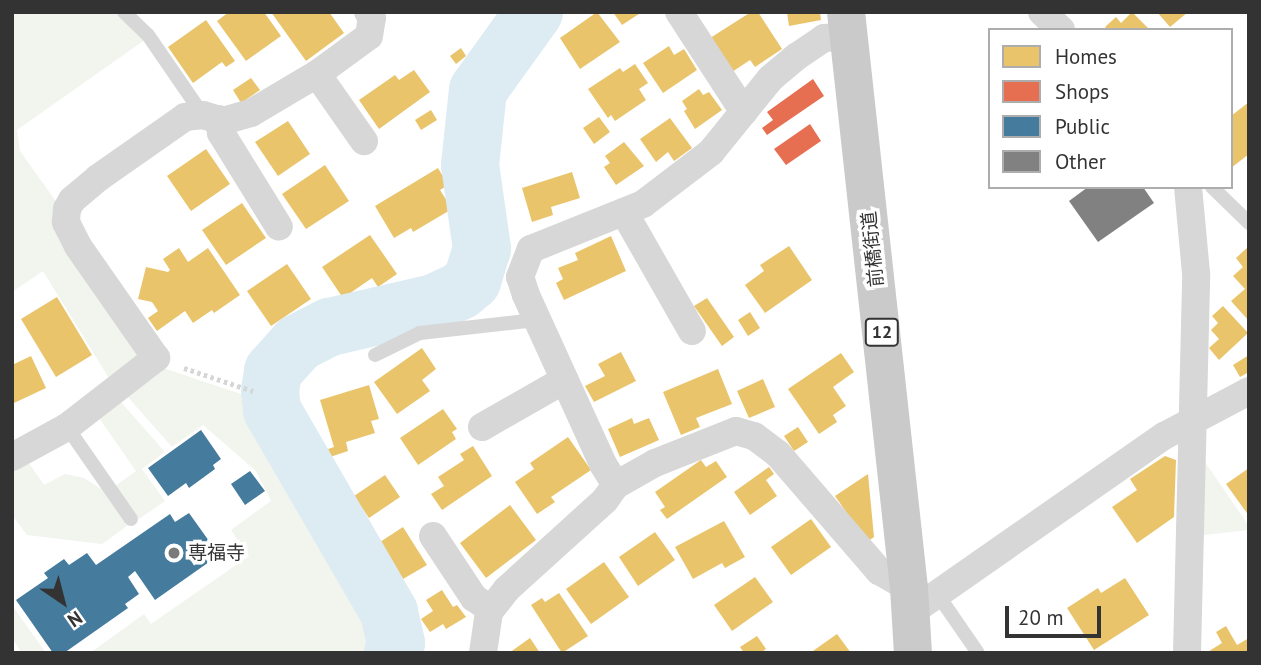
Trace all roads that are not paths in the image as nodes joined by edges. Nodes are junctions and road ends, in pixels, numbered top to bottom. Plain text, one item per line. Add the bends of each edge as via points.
1 (124, 12) edge
2 (679, 12) edge
3 (1042, 12) edge
4 (370, 13) edge
5 (848, 24) edge
6 (1059, 28) edge
7 (317, 74) junction
8 (744, 112) junction
9 (211, 117) junction
10 (364, 141) dead end
11 (1188, 189) edge
12 (1214, 189) edge
13 (624, 212) junction
14 (1249, 223) edge
15 (279, 227) dead end
16 (536, 320) junction
17 (692, 331) dead end
18 (375, 355) dead end
19 (564, 380) junction
20 (1249, 391) edge
21 (1190, 425) junction
22 (67, 426) junction
23 (482, 427) dead end
24 (12, 457) edge
25 (616, 485) junction
26 (131, 519) dead end
27 (433, 536) dead end
28 (919, 599) junction
29 (491, 609) junction
30 (911, 652) edge
31 (483, 653) edge
32 (978, 653) edge
33 (1187, 653) edge

1 - 9 lane via 148,35
2 - 8 street
3 - 6 street
4 - 7 street via 369,36
5 - 8 street via 771,78
5 - 28 main road, 前橋街道 / 12
7 - 9 street via 251,113
7 - 10 street
8 - 13 street via 697,165 643,204
9 - 15 street
9 - 22 street via 185,117 97,178 66,209 66,222 78,246 156,358
11 - 21 street via 1195,272
12 - 14 lane
13 - 16 street via 531,249 520,277
13 - 17 street
16 - 18 lane via 420,333
16 - 19 street
19 - 23 street
19 - 25 street
20 - 21 street
21 - 28 street
21 - 33 street
22 - 24 street
22 - 26 lane
25 - 28 street via 655,463 736,431 754,436 778,454 879,571
25 - 29 street
27 - 29 street via 474,598
28 - 30 main road, 前橋街道 / 12
28 - 32 lane
29 - 31 street

